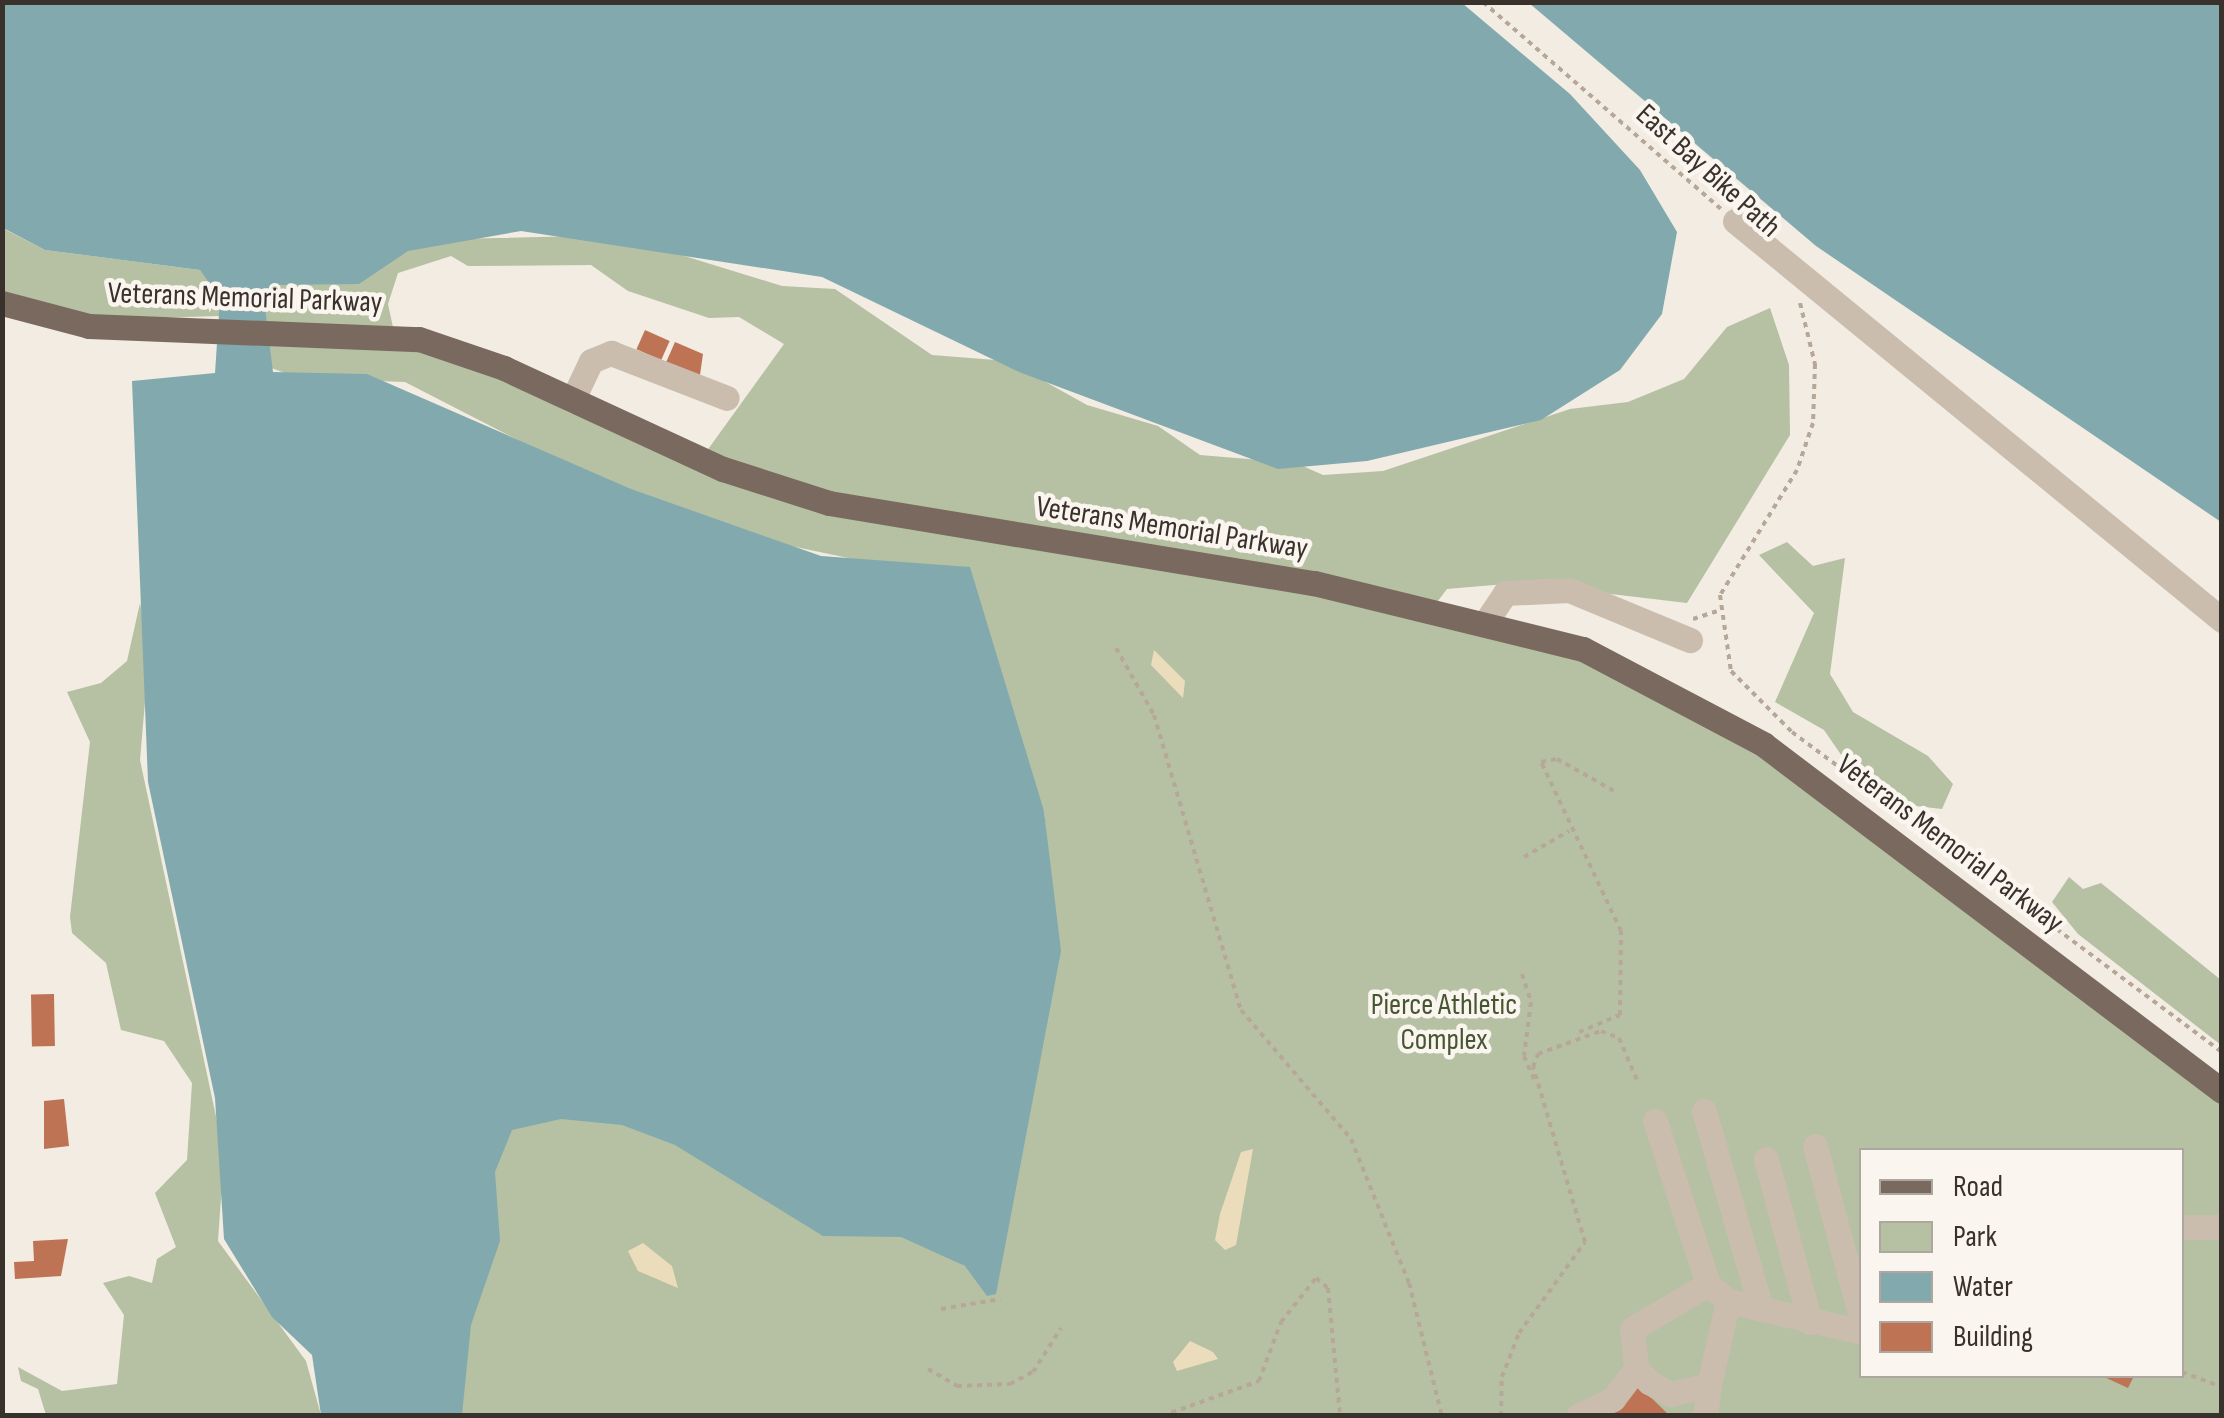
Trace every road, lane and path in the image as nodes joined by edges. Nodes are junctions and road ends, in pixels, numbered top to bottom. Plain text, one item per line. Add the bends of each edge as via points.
1 (1483, 2) edge
2 (1735, 221) joint
3 (1793, 289) dead end
4 (2, 303) edge
5 (728, 398) dead end
6 (572, 401) junction
7 (1487, 620) junction
8 (2222, 620) edge
9 (1690, 640) dead end
10 (1116, 648) dead end
11 (1616, 792) dead end
12 (1569, 830) junction
13 (1524, 857) dead end
14 (1522, 974) dead end
15 (1574, 1034) junction
16 (2222, 1052) edge
17 (1638, 1080) dead end
18 (1538, 1082) junction
19 (2222, 1091) edge
20 (1704, 1111) dead end
21 (1655, 1121) dead end
22 (1816, 1146) dead end
23 (1766, 1158) dead end
24 (2184, 1227) edge
25 (2222, 1227) edge
26 (1718, 1293) junction
27 (1000, 1299) dead end
28 (1761, 1308) junction
29 (940, 1309) dead end
30 (1859, 1311) edge
31 (1810, 1322) junction
32 (1061, 1328) dead end
33 (1859, 1331) edge
34 (1636, 1368) junction
35 (928, 1369) dead end
36 (2184, 1373) edge
37 (1709, 1385) junction
38 (2222, 1387) edge
39 (1162, 1416) edge
40 (1340, 1416) edge
41 (1442, 1416) edge
42 (1501, 1416) edge
43 (1578, 1416) edge
44 (1705, 1416) edge

1 - 2 path, East Bay Bike Path
2 - 8 lane
3 - 16 path via 1812,345 1815,414 1798,470 1720,595 1731,671 1778,722
4 - 6 main road, Veterans Memorial Parkway via 88,326 268,328 418,340
5 - 6 lane via 611,352 591,361
6 - 7 main road, Veterans Memorial Parkway via 723,469 829,503
7 - 9 lane via 1505,593 1569,590
7 - 19 main road, Veterans Memorial Parkway via 1610,660 1751,737
10 - 41 path via 1154,715 1241,1010 1251,1032 1352,1139 1409,1283
11 - 12 path via 1546,758 1544,776
12 - 13 path
12 - 15 path via 1618,916 1623,953 1620,1015
14 - 18 path via 1531,1002 1524,1056
15 - 17 path via 1619,1038
15 - 18 path via 1538,1054
18 - 42 path via 1585,1242 1520,1333 1502,1377
20 - 28 lane
21 - 26 lane
22 - 30 lane
23 - 31 lane
24 - 25 lane
26 - 28 lane
26 - 34 lane via 1632,1329
26 - 37 lane
27 - 29 path
28 - 31 lane
31 - 33 lane
32 - 35 path via 1032,1372 1010,1384 957,1386
34 - 37 lane via 1670,1394
34 - 43 lane via 1612,1399
36 - 38 path
37 - 44 lane
39 - 40 path via 1259,1381 1281,1322 1316,1278 1328,1288

